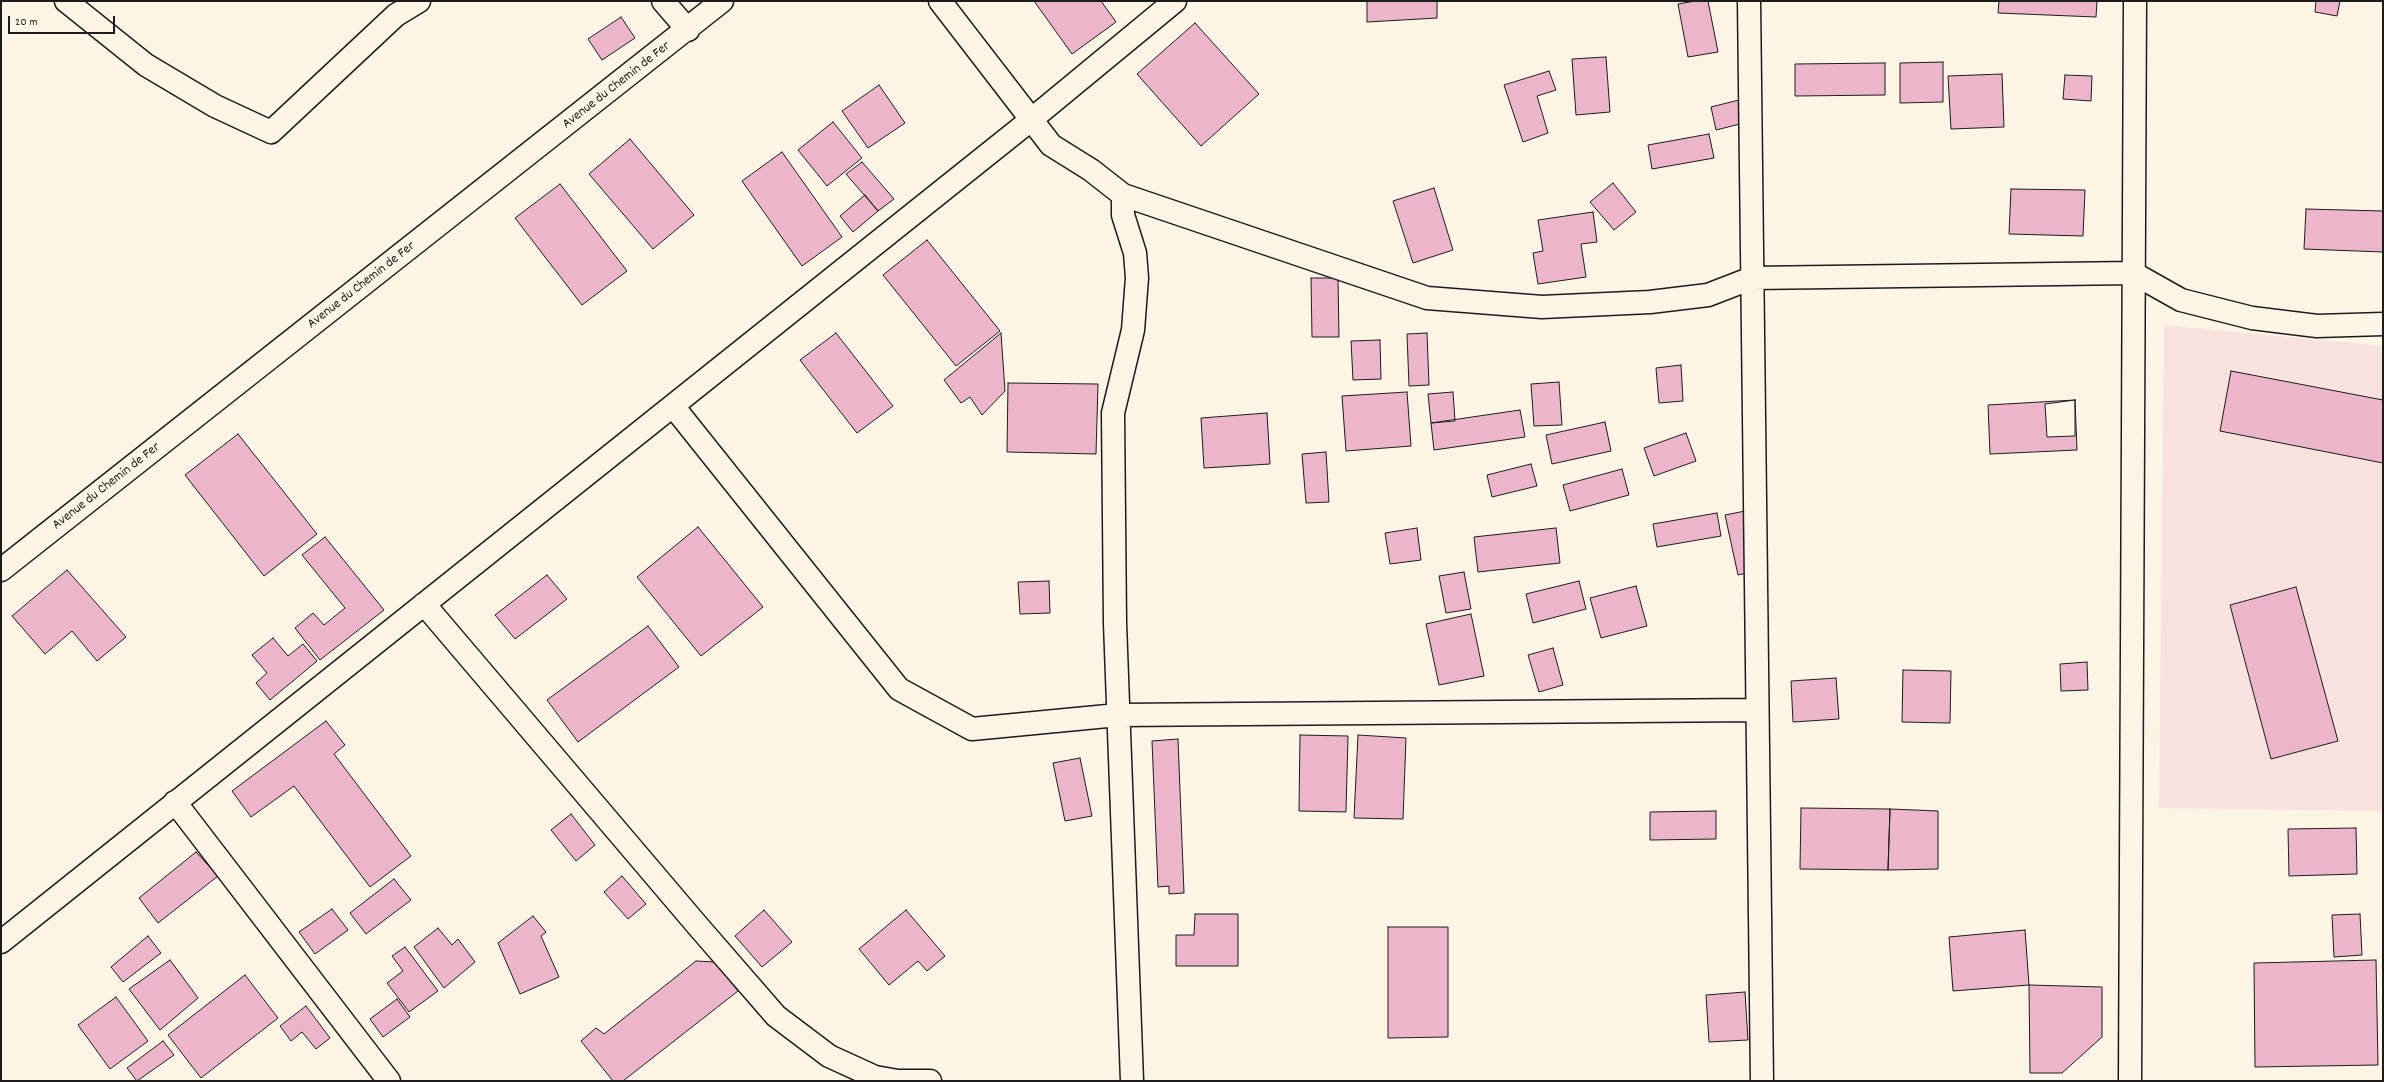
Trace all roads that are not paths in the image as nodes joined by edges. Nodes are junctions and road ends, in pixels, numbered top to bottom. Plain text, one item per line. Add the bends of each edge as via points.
1 (66, 1) edge
2 (418, 1) edge
3 (663, 1) edge
4 (722, 1) edge
5 (940, 1) edge
6 (1175, 1) edge
7 (1749, 1) edge
8 (2135, 1) edge
9 (688, 30) junction
10 (1032, 119) junction
11 (1122, 195) junction
12 (2133, 273) junction
13 (1752, 278) junction
14 (2383, 324) edge
15 (673, 406) junction
16 (1, 570) edge
17 (424, 604) junction
18 (1756, 710) junction
19 (1118, 715) junction
20 (175, 802) junction
21 (1, 942) edge
22 (389, 1081) edge
23 (930, 1081) edge
24 (1132, 1081) edge
25 (1762, 1081) edge
26 (2130, 1081) edge

1 - 2 street via 146,65 215,106 271,132 396,15
3 - 9 street
4 - 9 street, Avenue du Chemin de Fer
5 - 10 street
6 - 10 street
7 - 13 street
8 - 12 street
9 - 16 street, Avenue du Chemin de Fer
10 - 11 street via 1051,145 1091,170
10 - 15 street
11 - 13 street via 1427,298 1542,307 1650,302 1708,295
11 - 19 street via 1124,216 1135,253 1137,278 1133,330 1113,413
12 - 13 street
12 - 14 street via 2181,300 2252,318 2317,326
12 - 26 street
13 - 18 street
15 - 17 street
15 - 19 street via 899,689 972,729
17 - 20 street
17 - 23 street via 776,1016 829,1056 875,1077 898,1081
18 - 19 street
18 - 25 street
19 - 24 street
20 - 21 street
20 - 22 street

